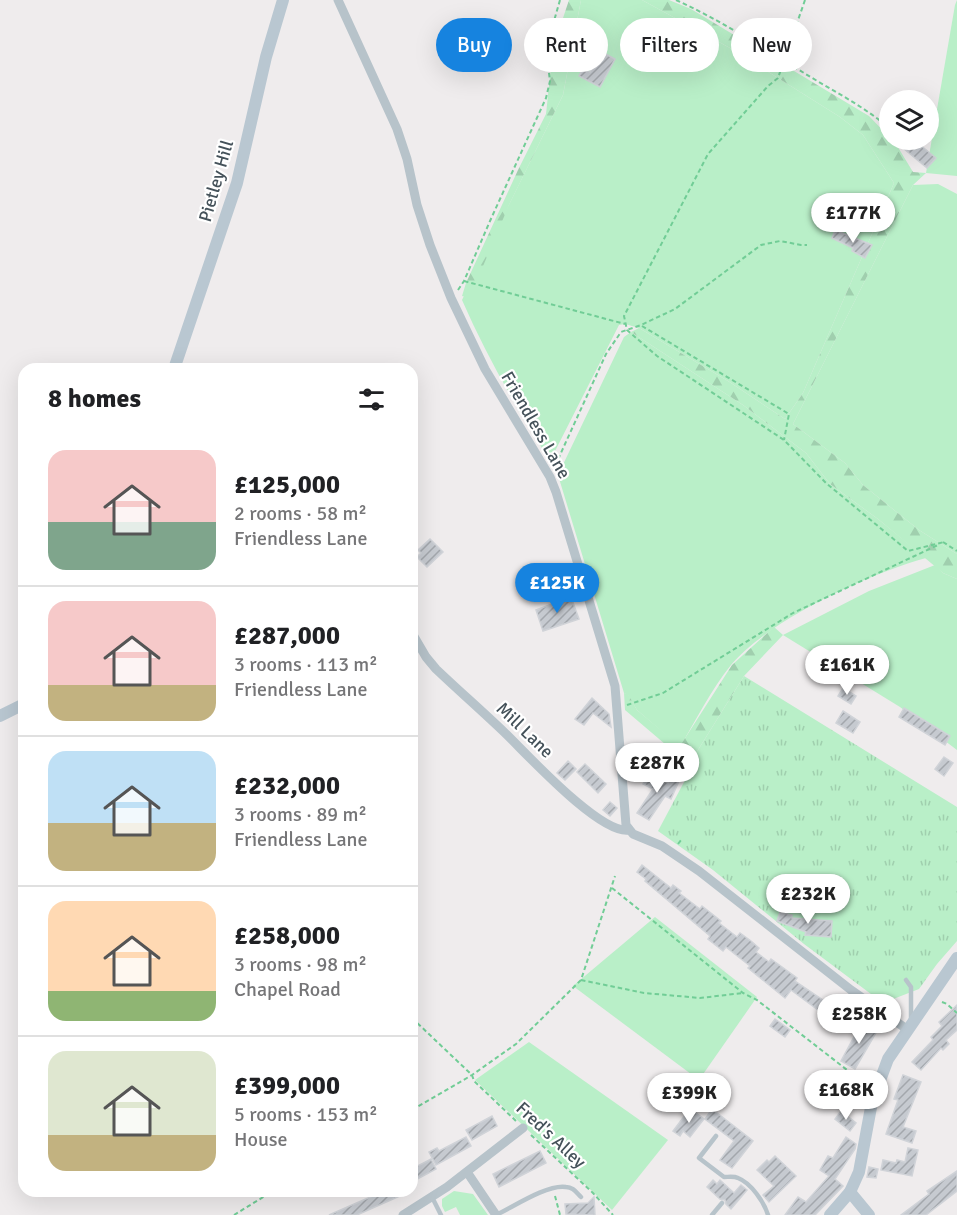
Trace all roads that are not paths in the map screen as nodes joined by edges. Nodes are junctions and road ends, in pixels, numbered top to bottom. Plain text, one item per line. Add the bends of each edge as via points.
1 (283, 0) edge
2 (338, 0) edge
3 (176, 363) edge
4 (418, 643) edge
5 (18, 707) edge
6 (0, 716) edge
7 (629, 830) junction
8 (957, 958) edge
9 (906, 980) dead end
10 (910, 1028) junction
11 (523, 1128) road end
12 (716, 1136) dead end
13 (467, 1173) junction
14 (850, 1192) junction
15 (432, 1197) junction
16 (580, 1197) dead end
17 (722, 1203) dead end
18 (403, 1215) edge
19 (441, 1215) edge
20 (496, 1215) edge
21 (712, 1215) edge
22 (768, 1215) edge
23 (830, 1215) edge
24 (869, 1215) edge

1 - 3 street, Pietley Hill via 237,183
2 - 7 street, Friendless Lane via 396,129 430,245 451,298 485,369 550,477 615,686
4 - 7 street, Mill Lane via 436,669 561,788 607,824
5 - 6 street
7 - 10 street via 699,871 834,976
8 - 10 street
9 - 10 lane via 911,987
10 - 14 street via 888,1059 878,1084 860,1172
11 - 13 street
12 - 22 lane via 699,1158 724,1177 735,1176 743,1181
13 - 15 street
13 - 20 street
14 - 23 street
14 - 24 street
15 - 18 street
15 - 19 lane
16 - 20 lane via 573,1188 552,1188
17 - 21 lane

